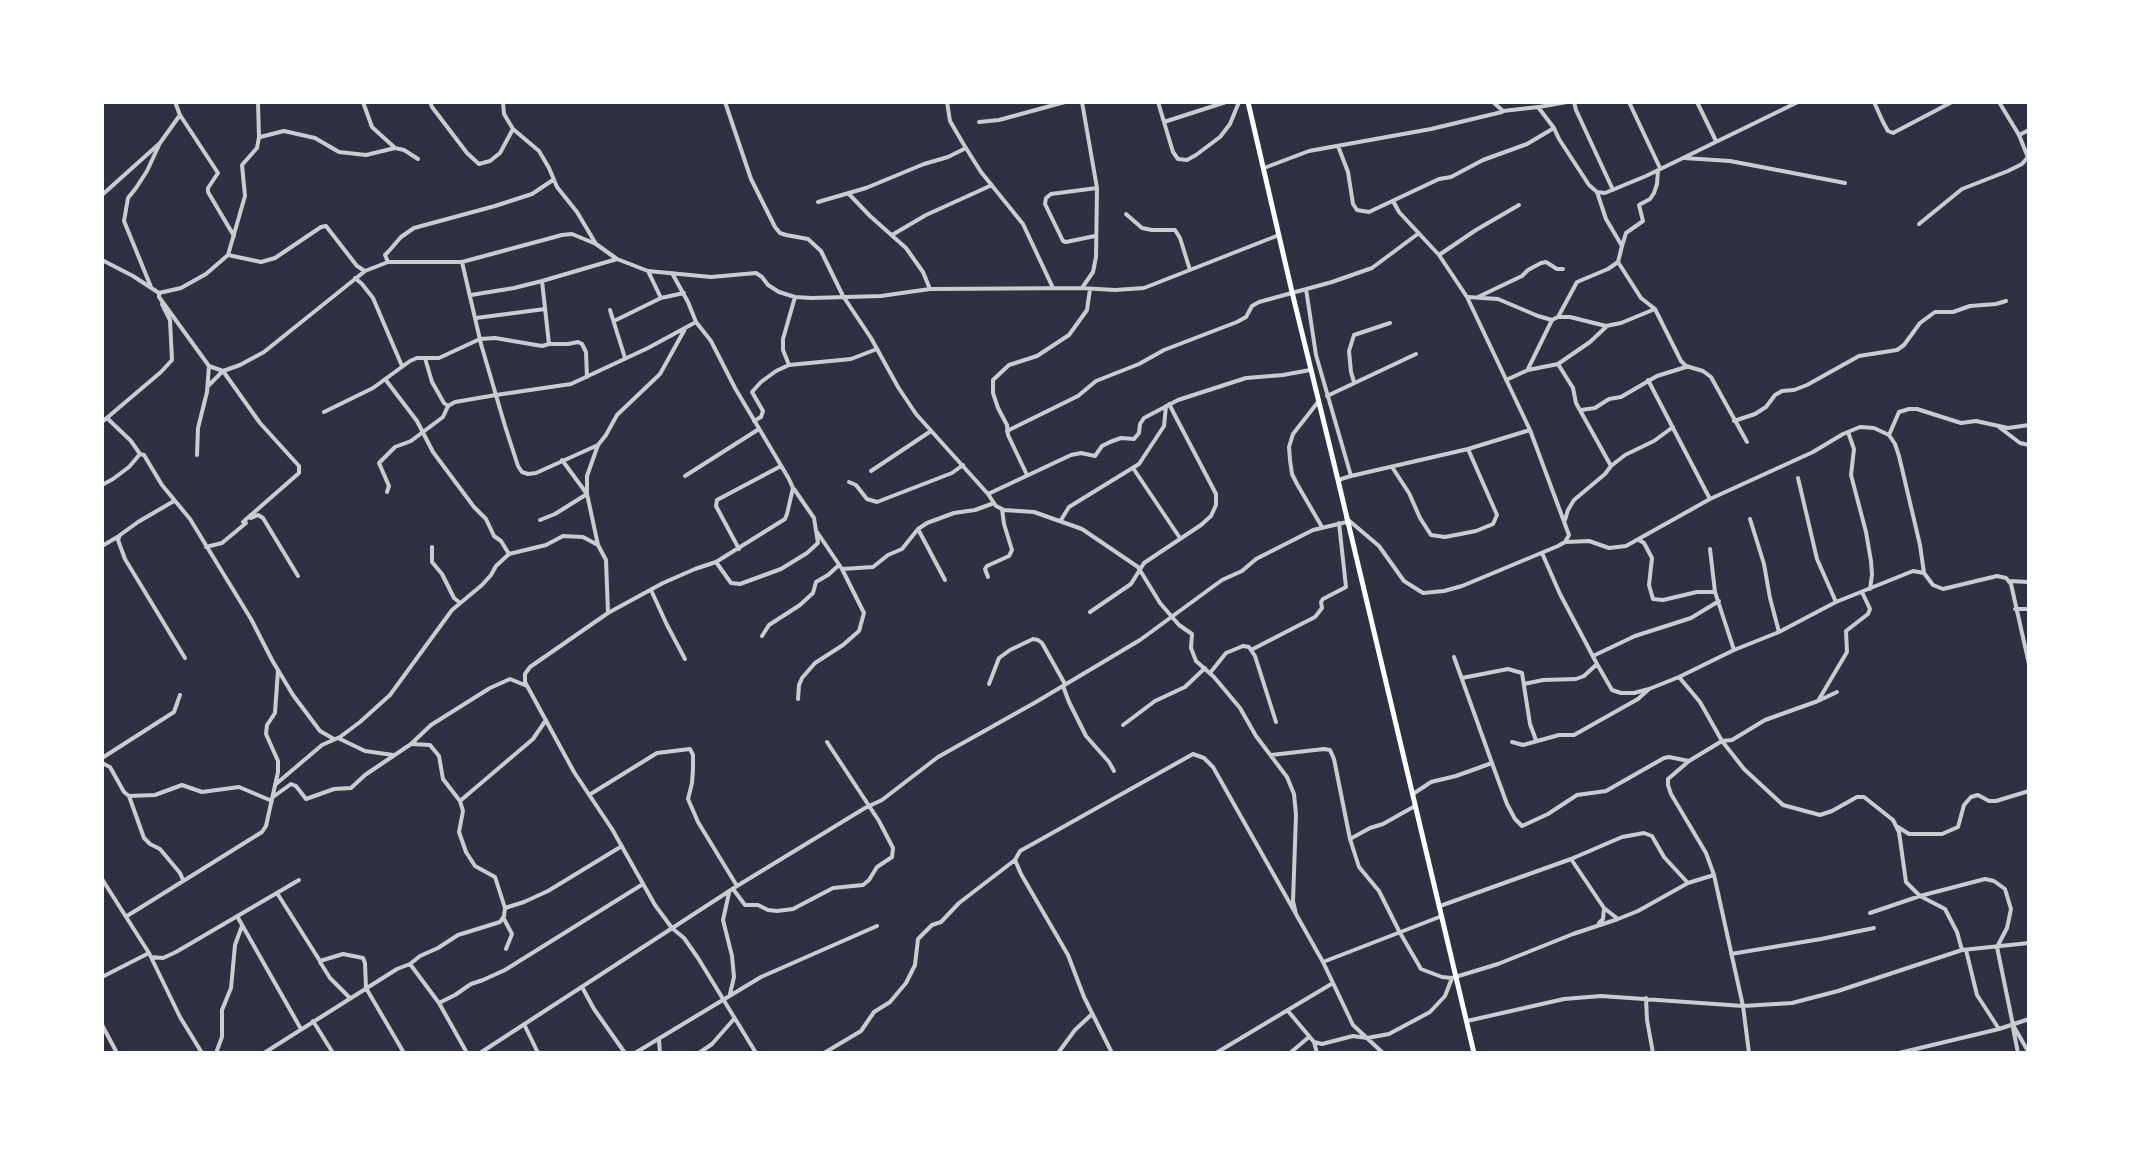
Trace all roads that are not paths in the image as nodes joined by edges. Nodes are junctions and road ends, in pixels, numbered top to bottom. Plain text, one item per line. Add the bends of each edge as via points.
1 (175, 102) edge
2 (258, 102) edge
3 (363, 102) edge
4 (430, 102) edge
5 (503, 102) edge
6 (725, 102) edge
7 (947, 102) edge
8 (1065, 102) edge
9 (1082, 102) edge
10 (1158, 102) edge
11 (1226, 102) edge
12 (1239, 102) edge
13 (1248, 102) edge
14 (1493, 102) edge
15 (1567, 102) edge
16 (1574, 102) edge
17 (1629, 102) edge
18 (1697, 102) edge
19 (1798, 102) edge
20 (1874, 102) edge
21 (1936, 102) edge
22 (1952, 102) edge
23 (1999, 102) edge
24 (1538, 107) junction
25 (1940, 108) junction
26 (1503, 111) junction
27 (180, 115) junction
28 (979, 122) dead end
29 (1164, 123) junction
30 (1554, 128) junction
31 (513, 129) junction
32 (2029, 130) edge
33 (2019, 135) junction
34 (260, 137) junction
35 (1716, 141) junction
36 (160, 142) junction
37 (1338, 146) junction
38 (394, 148) junction
39 (966, 148) junction
40 (1680, 158) junction
41 (2029, 158) edge
42 (418, 159) dead end
43 (1264, 168) junction
44 (1659, 168) junction
45 (553, 180) junction
46 (1845, 183) dead end
47 (992, 185) junction
48 (1097, 188) junction
49 (1613, 190) junction
50 (848, 192) junction
51 (1597, 192) junction
52 (102, 195) edge
53 (1393, 201) junction
54 (818, 202) dead end
55 (1519, 205) dead end
56 (1126, 214) dead end
57 (1920, 224) dead end
58 (1419, 233) junction
59 (1279, 235) junction
60 (234, 236) junction
61 (892, 236) junction
62 (1095, 236) junction
63 (596, 244) junction
64 (1622, 246) junction
65 (228, 255) junction
66 (1439, 255) junction
67 (617, 259) junction
68 (102, 260) edge
69 (388, 262) junction
70 (462, 262) junction
71 (1618, 262) junction
72 (1563, 269) dead end
73 (1190, 270) junction
74 (365, 271) junction
75 (648, 271) junction
76 (672, 272) junction
77 (355, 278) junction
78 (542, 281) junction
79 (151, 288) junction
80 (1053, 288) junction
81 (1081, 288) junction
82 (930, 289) junction
83 (1090, 289) junction
84 (1306, 289) junction
85 (1292, 292) junction
86 (684, 293) junction
87 (159, 295) junction
88 (471, 295) junction
89 (843, 296) junction
90 (795, 297) junction
91 (1467, 297) junction
92 (661, 298) junction
93 (1475, 298) junction
94 (2006, 301) dead end
95 (545, 309) junction
96 (1654, 309) junction
97 (610, 310) dead end
98 (1558, 317) junction
99 (476, 318) junction
100 (1552, 320) junction
101 (614, 321) junction
102 (696, 322) junction
103 (1390, 323) dead end
104 (1606, 326) junction
105 (685, 329) junction
106 (480, 339) junction
107 (549, 344) junction
108 (877, 349) junction
109 (1416, 354) dead end
110 (425, 358) junction
111 (625, 358) junction
112 (1558, 364) junction
113 (789, 365) junction
114 (209, 366) junction
115 (402, 366) junction
116 (1686, 366) junction
117 (1310, 370) junction
118 (1528, 370) junction
119 (223, 371) junction
120 (587, 377) junction
121 (385, 379) junction
122 (1506, 380) junction
123 (1648, 380) junction
124 (1354, 382) junction
125 (207, 386) junction
126 (496, 395) junction
127 (1328, 396) junction
128 (1318, 402) junction
129 (1168, 405) junction
130 (448, 406) junction
131 (1581, 410) junction
132 (324, 412) dead end
133 (107, 418) junction
134 (754, 421) junction
135 (1734, 421) junction
136 (102, 422) edge
137 (2029, 425) edge
138 (1673, 427) junction
139 (1999, 427) junction
140 (759, 429) junction
141 (1530, 430) junction
142 (931, 431) junction
143 (1008, 431) junction
144 (423, 432) junction
145 (1848, 432) junction
146 (1889, 435) junction
147 (1747, 442) dead end
148 (598, 445) junction
149 (2029, 445) edge
150 (1468, 448) junction
151 (140, 453) junction
152 (197, 455) dead end
153 (562, 460) junction
154 (963, 465) junction
155 (781, 466) junction
156 (1611, 466) junction
157 (1392, 467) junction
158 (1133, 468) junction
159 (871, 471) dead end
160 (1027, 475) junction
161 (685, 476) dead end
162 (1351, 476) junction
163 (1798, 478) dead end
164 (1338, 480) junction
165 (849, 482) dead end
166 (102, 485) edge
167 (793, 488) junction
168 (387, 492) dead end
169 (587, 494) junction
170 (988, 494) junction
171 (1710, 499) junction
172 (174, 501) junction
173 (994, 503) junction
174 (1002, 509) junction
175 (1750, 519) dead end
176 (540, 520) dead end
177 (1061, 520) junction
178 (1346, 520) junction
179 (1565, 520) junction
180 (243, 522) dead end
181 (1339, 523) junction
182 (1322, 527) junction
183 (918, 529) junction
184 (817, 532) junction
185 (120, 535) junction
186 (1180, 538) junction
187 (1639, 540) junction
188 (1565, 542) junction
189 (598, 544) junction
190 (102, 546) edge
191 (206, 547) junction
192 (432, 547) dead end
193 (739, 549) junction
194 (1710, 549) dead end
195 (1542, 553) junction
196 (509, 554) junction
197 (717, 562) junction
198 (841, 567) junction
199 (1140, 571) junction
200 (1924, 573) junction
201 (298, 576) dead end
202 (988, 577) dead end
203 (945, 580) dead end
204 (2008, 581) junction
205 (2029, 582) edge
206 (1869, 589) junction
207 (651, 590) junction
208 (1715, 592) junction
209 (1862, 592) junction
210 (1719, 601) junction
211 (459, 602) junction
212 (1836, 602) junction
213 (2015, 609) junction
214 (2029, 609) edge
215 (1090, 612) dead end
216 (608, 613) junction
217 (1172, 617) junction
218 (1779, 632) junction
219 (762, 636) dead end
220 (1251, 650) junction
221 (1734, 650) junction
222 (2028, 650) edge
223 (1593, 656) junction
224 (1454, 657) dead end
225 (185, 658) dead end
226 (685, 659) dead end
227 (1597, 664) junction
228 (2029, 664) edge
229 (1205, 668) junction
230 (278, 670) junction
231 (1210, 673) junction
232 (1679, 677) junction
233 (1462, 678) junction
234 (989, 684) dead end
235 (1524, 684) junction
236 (1064, 685) junction
237 (528, 686) junction
238 (1649, 689) junction
239 (1837, 692) dead end
240 (180, 695) dead end
241 (798, 699) dead end
242 (1818, 702) junction
243 (546, 720) junction
244 (1276, 722) dead end
245 (1124, 724) dead end
246 (336, 738) junction
247 (1536, 740) junction
248 (1722, 741) junction
249 (827, 742) dead end
250 (1512, 742) dead end
251 (411, 744) junction
252 (394, 755) junction
253 (1271, 755) junction
254 (102, 758) edge
255 (1689, 761) junction
256 (102, 763) edge
257 (1492, 763) junction
258 (1114, 771) dead end
259 (276, 784) junction
260 (2029, 791) edge
261 (1413, 794) junction
262 (589, 795) junction
263 (129, 796) junction
264 (273, 799) junction
265 (460, 801) junction
266 (870, 806) junction
267 (1416, 806) junction
268 (1898, 827) junction
269 (1350, 839) junction
270 (622, 846) junction
271 (1571, 859) junction
272 (1015, 860) junction
273 (1714, 875) junction
274 (102, 879) edge
275 (183, 880) junction
276 (299, 880) dead end
277 (1688, 883) junction
278 (643, 884) junction
279 (733, 889) junction
280 (277, 893) junction
281 (1920, 896) junction
282 (1440, 906) junction
283 (505, 908) junction
284 (1604, 908) junction
285 (1870, 913) dead end
286 (1296, 914) junction
287 (127, 916) junction
288 (237, 916) junction
289 (1442, 916) junction
290 (503, 918) junction
291 (1618, 919) junction
292 (242, 926) junction
293 (877, 926) dead end
294 (1596, 926) junction
295 (672, 928) junction
296 (1874, 928) dead end
297 (1398, 931) junction
298 (2029, 943) edge
299 (1997, 947) junction
300 (506, 949) dead end
301 (1964, 950) junction
302 (1731, 954) junction
303 (150, 955) junction
304 (320, 962) junction
305 (1323, 962) junction
306 (410, 964) junction
307 (102, 977) edge
308 (1454, 978) junction
309 (1333, 983) junction
310 (582, 987) junction
311 (366, 988) junction
312 (730, 995) junction
313 (350, 998) junction
314 (1646, 998) junction
315 (724, 999) junction
316 (439, 1003) junction
317 (1743, 1006) junction
318 (1288, 1011) junction
319 (1092, 1014) junction
320 (734, 1019) junction
321 (2029, 1019) edge
322 (313, 1021) junction
323 (1467, 1021) junction
324 (524, 1024) junction
325 (102, 1025) edge
326 (2013, 1025) junction
327 (301, 1029) junction
328 (2000, 1029) junction
329 (1309, 1037) junction
330 (1367, 1038) junction
331 (659, 1039) junction
332 (1314, 1042) junction
333 (1916, 1049) junction
334 (117, 1053) edge
335 (202, 1053) edge
336 (216, 1053) edge
337 (265, 1053) edge
338 (333, 1053) edge
339 (404, 1053) edge
340 (467, 1053) edge
341 (480, 1053) edge
342 (538, 1053) edge
343 (624, 1053) edge
344 (635, 1053) edge
345 (660, 1053) edge
346 (699, 1053) edge
347 (756, 1053) edge
348 (824, 1053) edge
349 (1058, 1053) edge
350 (1112, 1053) edge
351 (1216, 1053) edge
352 (1290, 1053) edge
353 (1317, 1053) edge
354 (1383, 1053) edge
355 (1474, 1053) edge
356 (1653, 1053) edge
357 (1749, 1053) edge
358 (1899, 1053) edge
359 (1923, 1053) edge
360 (2018, 1053) edge
361 (2029, 1053) edge

1 - 27 street
2 - 34 street
3 - 38 street via 372,127
4 - 31 street via 479,164 501,153
5 - 31 street via 504,114
6 - 89 street via 751,179 775,227 780,233 815,243
7 - 39 street via 950,121
8 - 28 street
9 - 48 street
10 - 29 street
11 - 29 street
12 - 29 street via 1220,137 1187,160 1178,159 1173,152
13 - 43 main road
14 - 26 street
15 - 24 street
16 - 49 street
17 - 44 street
18 - 35 street
19 - 35 street
20 - 25 street via 1888,131 1893,133
21 - 25 street
22 - 25 street
23 - 33 street
24 - 26 street
24 - 30 street
26 - 37 street
27 - 36 street
27 - 60 street via 218,172 208,192
30 - 51 street via 1583,177
30 - 53 street via 1527,144
31 - 45 street via 539,151
32 - 33 street
33 - 41 street
34 - 38 street via 284,131 315,138 339,152 357,155
34 - 60 street via 257,148 242,165 245,196
35 - 40 street
36 - 52 street
36 - 79 street via 147,171 128,198 124,221
37 - 43 street via 1309,151
37 - 53 street via 1357,210 1369,212
38 - 42 street
39 - 47 street
39 - 50 street
40 - 44 street
40 - 46 street via 1730,161
41 - 57 street via 1962,189
43 - 59 main road
44 - 49 street
44 - 64 street via 1654,193 1639,205 1643,221 1626,232
45 - 63 street
45 - 69 street via 532,194 414,228 385,255
47 - 61 street via 926,215
47 - 80 street via 1023,224
48 - 62 street
48 - 62 street via 1051,194 1045,204 1063,241
49 - 51 street
50 - 54 street
50 - 61 street
51 - 64 street via 1606,219
53 - 58 street
55 - 66 street
56 - 73 street via 1142,228 1174,230
58 - 66 street
58 - 84 street via 1372,268
59 - 73 street
59 - 85 main road
60 - 65 street
61 - 82 street via 906,248
62 - 81 street via 1093,272
63 - 67 street
63 - 70 street via 572,234 562,235
64 - 71 street
65 - 74 street via 261,262 275,258 326,226
65 - 87 street via 206,274
66 - 91 street
67 - 75 street
67 - 78 street
68 - 79 street
69 - 70 street
69 - 74 street
70 - 88 street
71 - 96 street via 1641,298
71 - 98 street via 1577,282
72 - 93 street via 1541,263
73 - 83 street via 1143,288
74 - 77 street
75 - 76 street
75 - 92 street
76 - 86 street
76 - 90 street via 711,277 756,273 779,292
77 - 115 street via 373,298
77 - 119 street via 264,352
78 - 88 street
78 - 95 street
79 - 87 street
80 - 81 street
80 - 82 street
81 - 83 street
82 - 89 street via 881,296
83 - 143 street via 1088,310 1069,335 1038,356 1009,365 993,380 993,393
84 - 85 street
84 - 127 street via 1316,355
85 - 117 main road
85 - 143 street via 1259,302 1237,322 1096,381 1078,396
86 - 92 street
86 - 102 street
87 - 114 street
87 - 133 street via 170,320 172,360
88 - 99 street
89 - 90 street
89 - 108 street
90 - 113 street via 783,339
91 - 93 street
91 - 122 street
92 - 101 street
93 - 100 street via 1498,299
94 - 135 street via 1935,312 1897,350 1859,356 1807,385 1782,391 1766,408
95 - 99 street
95 - 107 street
96 - 104 street
96 - 116 street
97 - 101 street
98 - 100 street
98 - 104 street via 1570,316
99 - 106 street
100 - 118 street
101 - 111 street
102 - 105 street
102 - 134 street via 715,348
103 - 124 street via 1354,335 1349,351
104 - 112 street
105 - 111 street
105 - 148 street via 660,374 617,415
106 - 107 street
106 - 110 street via 439,358
106 - 126 street
107 - 120 street via 582,344
108 - 113 street via 851,359
108 - 142 street via 898,387
109 - 124 street
110 - 115 street
110 - 130 street via 432,382
111 - 120 street
112 - 118 street
112 - 131 street via 1573,387
113 - 134 street via 754,388 763,411
114 - 119 street
114 - 125 street
115 - 121 street
116 - 123 street
116 - 135 street via 1711,377
117 - 128 main road
117 - 129 street via 1246,378
118 - 122 street
119 - 125 street
119 - 180 street via 260,423 299,466 298,473
120 - 126 street via 571,384
121 - 132 street
121 - 144 street
122 - 141 street
123 - 131 street via 1621,397
123 - 138 street
124 - 127 street
125 - 152 street
126 - 130 street
126 - 153 street via 522,472 536,473
127 - 162 street
128 - 164 main road
128 - 182 street via 1293,434 1290,459 1292,474
129 - 158 street via 1164,426
129 - 160 street via 1144,418 1134,439 1121,438 1102,446 1095,456 1071,455
129 - 186 street via 1216,494 1211,516
130 - 144 street via 443,417
131 - 156 street
133 - 136 street
133 - 151 street
134 - 140 street
135 - 147 street
137 - 139 street
138 - 156 street
138 - 171 street
139 - 146 street via 1976,421 1961,423 1909,409 1899,412
139 - 149 street
140 - 155 street
140 - 161 street
141 - 150 street
141 - 179 street
142 - 154 street
142 - 159 street
143 - 160 street
144 - 168 street via 395,447 379,463 389,486
144 - 196 street via 433,452
145 - 146 street via 1860,427 1874,428
145 - 171 street
145 - 206 street via 1854,449 1851,475 1871,561
146 - 200 street via 1899,456
148 - 153 street
148 - 169 street via 587,476
150 - 157 street
150 - 157 street via 1497,515 1493,524 1476,531 1445,537 1431,535
151 - 166 street via 129,467
151 - 172 street
153 - 169 street
154 - 165 street via 952,473 877,502 867,499
154 - 170 street
155 - 167 street
155 - 193 street via 717,501
156 - 179 street via 1574,500
157 - 162 street
158 - 177 street via 1069,507
158 - 186 street
160 - 170 street
162 - 164 street
163 - 212 street via 1817,559
164 - 178 main road
167 - 184 street via 814,519
167 - 193 street via 785,519
169 - 176 street
169 - 189 street
170 - 173 street
171 - 187 street
172 - 185 street
172 - 191 street
173 - 174 street
173 - 183 street via 938,518
174 - 177 street
174 - 202 street via 1012,550 1009,556 987,566
175 - 218 street
177 - 199 street via 1082,529
178 - 181 street
178 - 195 street via 1378,546 1404,581 1423,593 1462,586
178 - 261 main road
179 - 188 street via 1569,535
181 - 182 street
181 - 220 street via 1346,587 1323,599 1315,617
182 - 217 street via 1256,559
183 - 198 street via 902,549 873,567
183 - 203 street
184 - 197 street via 818,543 807,553 740,584 731,583
184 - 198 street
185 - 190 street
185 - 225 street via 118,545 125,559
186 - 199 street via 1144,562
187 - 188 street via 1614,548 1589,541
187 - 208 street via 1652,558 1649,585 1653,599
188 - 195 street
189 - 196 street via 583,537 563,536 546,545
189 - 216 street via 606,560
191 - 201 street via 222,543 258,516 272,529
191 - 230 street
192 - 211 street via 432,562
193 - 197 street
194 - 208 street
195 - 223 street
196 - 211 street via 482,585
197 - 207 street
198 - 219 street via 816,582 813,593 769,625
198 - 241 street via 864,613 862,622 859,631 843,645 814,663 802,678
199 - 215 street via 1131,584
199 - 217 street
200 - 204 street via 1933,585 1943,589 1997,576
200 - 206 street via 1913,571
204 - 205 street
204 - 213 street
206 - 209 street
207 - 216 street
207 - 226 street
208 - 210 street
209 - 212 street
209 - 242 street via 1870,609 1868,614 1846,631 1847,652
210 - 221 street
210 - 223 street via 1691,618 1635,636
211 - 246 street via 390,695
212 - 218 street
213 - 214 street
213 - 222 street
216 - 237 street via 530,667 525,674
217 - 229 street via 1192,634 1192,653
217 - 236 street
218 - 221 street
220 - 231 street via 1243,646 1226,653
220 - 244 street
221 - 232 street
222 - 228 street
223 - 227 street
224 - 233 street
227 - 235 street via 1576,679
227 - 238 street via 1612,690 1634,693
229 - 231 street
229 - 245 street via 1185,687 1155,701
230 - 246 street via 320,730
230 - 259 street via 275,713 266,734 278,761
231 - 253 street via 1240,708
232 - 238 street
232 - 248 street via 1700,702
233 - 235 street via 1508,669 1522,673
233 - 257 street
234 - 236 street via 999,658 1033,639 1042,643
235 - 247 street
236 - 258 street via 1086,736
236 - 266 street via 938,757
237 - 243 street
237 - 251 street via 507,679 431,725
238 - 247 street via 1574,735
239 - 242 street
240 - 254 street via 174,712
242 - 248 street via 1765,720 1732,740
243 - 262 street
243 - 265 street via 533,739
246 - 252 street via 365,752
246 - 259 street
247 - 250 street via 1523,745
248 - 255 street
248 - 268 street via 1744,769 1783,805 1820,815 1864,797
249 - 266 street
251 - 252 street
251 - 265 street via 435,749 443,779
252 - 264 street via 351,788 334,789 306,799 291,784
253 - 269 street via 1330,750
253 - 286 street via 1294,794
255 - 257 street via 1664,758 1606,790 1577,795 1522,826 1507,804
255 - 273 street via 1668,779 1668,785
256 - 263 street via 110,767
257 - 261 street via 1431,782
259 - 264 street
260 - 268 street via 1996,801 1971,797 1964,804 1958,827 1942,834 1909,834
261 - 267 main road
262 - 270 street
262 - 279 street via 657,753 690,749 693,769 688,799
263 - 264 street via 155,795 182,785 202,792 240,787
263 - 275 street via 144,838 160,849
264 - 275 street via 262,832
265 - 283 street via 463,811 459,832 466,852 475,866 495,877
266 - 279 street
266 - 279 street via 893,848 892,857 877,867 863,885 833,888 792,909 777,911 745,905
267 - 269 street
267 - 282 main road
268 - 281 street via 1905,878
269 - 297 street via 1359,867 1379,891
270 - 278 street
270 - 283 street via 548,891
271 - 277 street via 1644,832 1652,836 1664,857
271 - 282 street
271 - 284 street
272 - 286 street via 1038,841 1193,754 1213,767
272 - 319 street via 1068,955
272 - 348 street via 918,939 915,965 906,983 890,1002 874,1012 861,1031
273 - 277 street
273 - 302 street
274 - 287 street
275 - 287 street
276 - 280 street
277 - 291 street
278 - 295 street
278 - 316 street via 505,970
279 - 295 street
279 - 312 street via 723,921 734,977
280 - 288 street
280 - 304 street
281 - 285 street
281 - 299 street via 1985,879 1994,881 2004,889 2011,909
281 - 301 street via 1945,909
282 - 289 main road
283 - 290 street
284 - 291 street
284 - 294 street via 1603,919
286 - 305 street
287 - 303 street
288 - 292 street
288 - 303 street via 163,958
289 - 297 street
289 - 308 main road
290 - 300 street via 512,934
290 - 306 street via 458,935
291 - 294 street
292 - 327 street
292 - 336 street via 235,945 231,988 222,1010 222,1037
293 - 312 street via 780,967
294 - 308 street
295 - 310 street
295 - 315 street via 684,938
296 - 302 street
297 - 305 street
297 - 308 street via 1421,969
298 - 299 street
299 - 301 street
299 - 326 street
301 - 317 street via 1792,1003
301 - 328 street via 1977,995
302 - 317 street
303 - 307 street
303 - 335 street
304 - 311 street via 343,954 361,957
304 - 313 street
305 - 309 street
306 - 311 street
306 - 316 street
308 - 323 main road
308 - 330 street via 1445,996 1430,1012 1389,1034
309 - 318 street
309 - 330 street via 1353,1024
310 - 324 street
310 - 343 street
311 - 313 street
311 - 339 street
312 - 315 street
313 - 322 street
314 - 317 street
314 - 323 street via 1564,999
314 - 356 street
315 - 320 street
315 - 331 street
316 - 340 street
317 - 357 street
318 - 329 street
318 - 351 street
319 - 349 street
319 - 350 street
320 - 346 street
320 - 347 street
321 - 326 street
322 - 327 street
322 - 338 street
323 - 355 main road
324 - 341 street
324 - 342 street
325 - 334 street
326 - 328 street
326 - 360 street
326 - 361 street
327 - 337 street
328 - 333 street
329 - 332 street
329 - 352 street
330 - 332 street via 1353,1036 1322,1044
330 - 354 street
331 - 344 street
331 - 345 street
332 - 353 street
333 - 358 street
333 - 359 street

